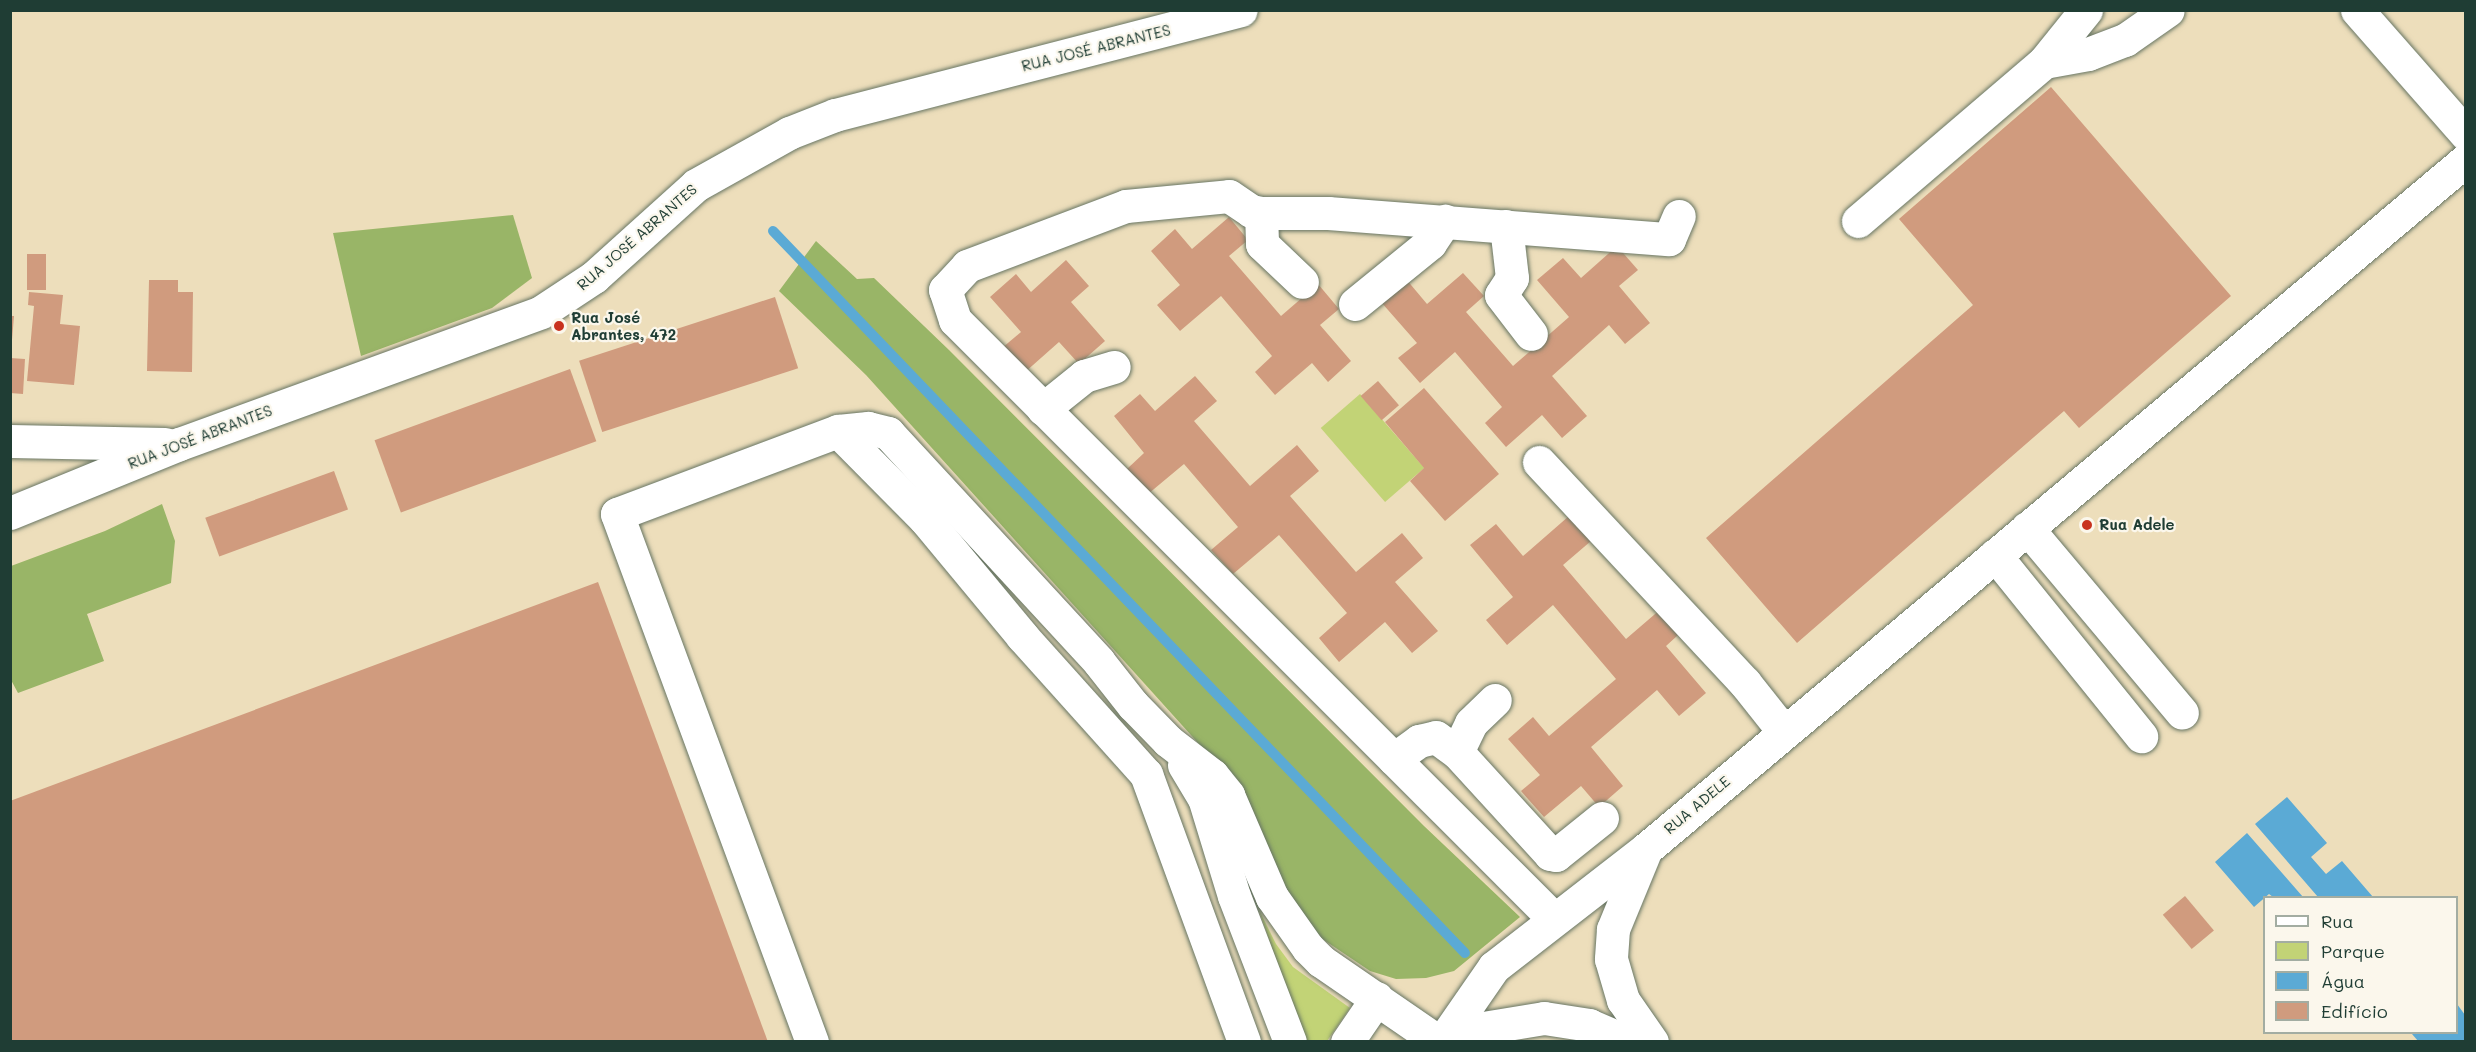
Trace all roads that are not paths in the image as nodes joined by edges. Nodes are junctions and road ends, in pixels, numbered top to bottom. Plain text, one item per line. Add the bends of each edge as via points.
1 (1241, 10) edge
2 (2086, 10) edge
3 (2168, 10) edge
4 (2357, 10) edge
5 (2044, 63) junction
6 (2466, 134) edge
7 (2466, 160) edge
8 (1261, 213) junction
9 (1679, 216) dead end
10 (1858, 220) dead end
11 (1445, 221) junction
12 (1506, 226) junction
13 (1302, 282) dead end
14 (1355, 303) dead end
15 (1531, 334) dead end
16 (1114, 367) dead end
17 (1043, 409) junction
18 (838, 431) junction
19 (10, 441) edge
20 (179, 444) junction
21 (1539, 462) dead end
22 (10, 513) edge
23 (2027, 528) junction
24 (1995, 555) junction
25 (994, 598) junction
26 (1495, 700) dead end
27 (1133, 705) junction
28 (2182, 712) dead end
29 (1784, 732) junction
30 (2141, 736) dead end
31 (1168, 741) junction
32 (1457, 752) junction
33 (1394, 759) junction
34 (1602, 818) dead end
35 (1646, 849) junction
36 (1554, 920) junction
37 (1377, 998) junction
38 (812, 1041) edge
39 (1244, 1041) edge
40 (1290, 1041) edge
41 (1347, 1041) edge
42 (1442, 1041) edge
43 (1628, 1041) edge
44 (1652, 1041) edge

1 - 20 main road, RUA JOSÉ ABRANTES via 835,115 789,133 696,185 594,277 541,312
2 - 5 main road
3 - 5 main road via 2126,39 2088,54
4 - 6 main road
5 - 10 main road
7 - 23 main road, RUA ADELE
8 - 11 main road
8 - 13 main road via 1262,244
8 - 17 main road via 1229,196 1126,206 967,266 945,290 955,320
9 - 12 main road via 1669,239
11 - 12 main road
11 - 14 main road via 1430,243
12 - 15 main road via 1512,278 1501,295
16 - 17 main road via 1084,376
17 - 33 main road
18 - 25 main road via 925,519
18 - 27 main road via 878,428 888,433 1099,662
18 - 38 main road via 617,514
19 - 20 main road
20 - 22 main road, RUA JOSÉ ABRANTES
21 - 29 main road via 1745,683
23 - 24 main road, RUA ADELE
23 - 28 main road
24 - 29 main road, RUA ADELE
24 - 30 main road
25 - 27 main road via 1037,630 1083,674
25 - 39 main road via 1022,636 1146,774
26 - 32 main road via 1471,723
27 - 31 main road
29 - 35 main road, RUA ADELE
31 - 37 main road via 1212,775 1228,795 1272,897 1302,940 1321,961
31 - 40 main road via 1204,798 1234,896
32 - 33 main road via 1436,737 1427,738
32 - 34 main road via 1550,854 1556,855
33 - 36 main road
35 - 36 main road, RUA ADELE
35 - 44 main road, RUA ADELE via 1613,929 1611,959 1623,1000
36 - 42 main road, RUA ADELE via 1494,967
37 - 41 main road
37 - 42 main road
42 - 43 main road via 1477,1029 1544,1018 1589,1025

